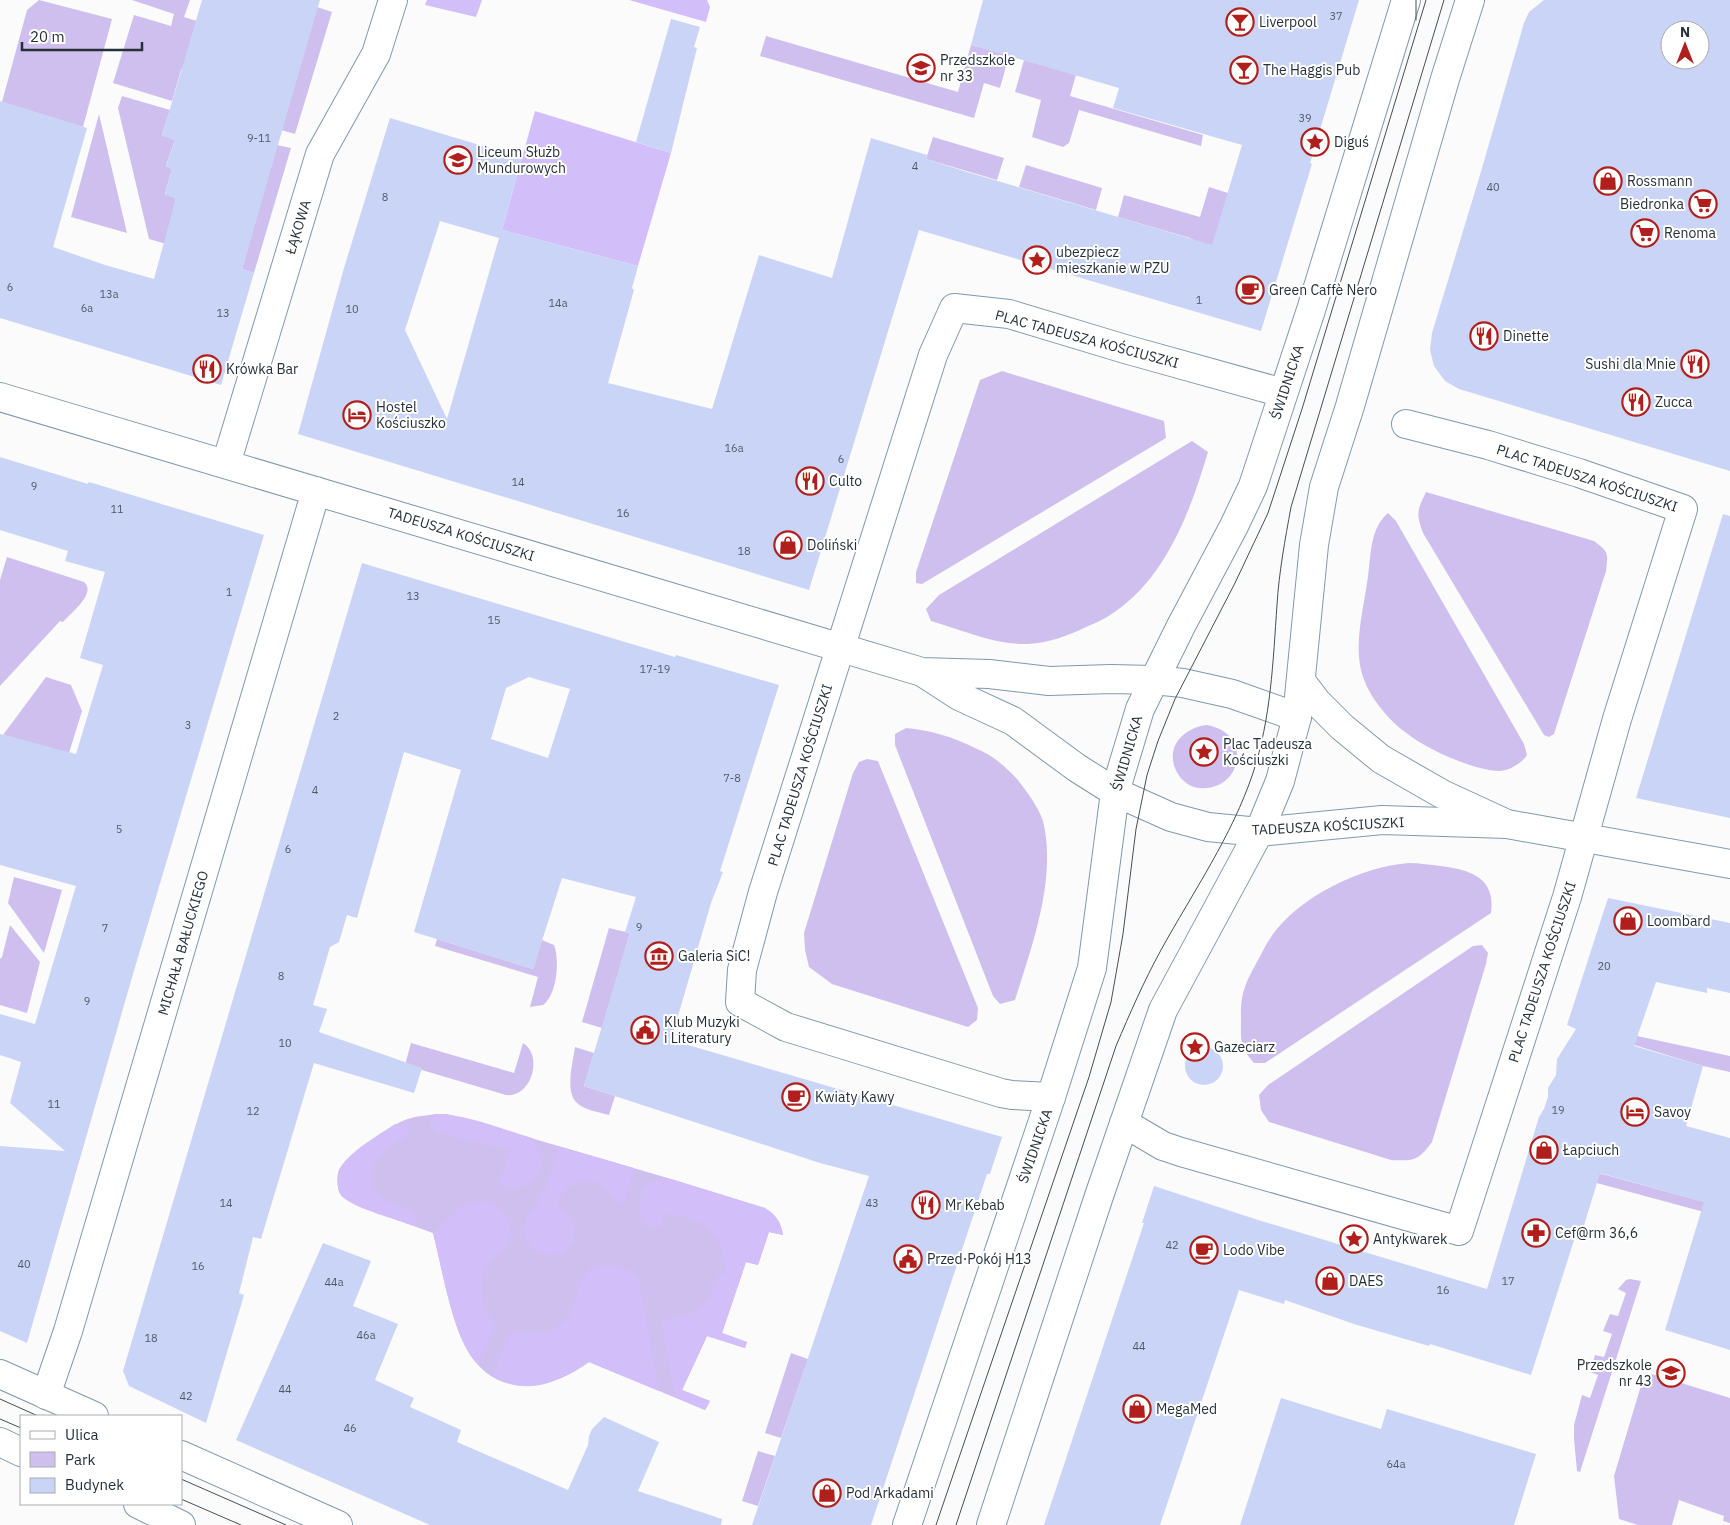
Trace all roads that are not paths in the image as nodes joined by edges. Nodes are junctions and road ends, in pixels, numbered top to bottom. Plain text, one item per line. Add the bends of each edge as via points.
1 (393, 0) edge
2 (1406, 0) edge
3 (1470, 0) edge
4 (1283, 393) junction
5 (0, 397) edge
6 (1406, 424) dead end
7 (226, 464) junction
8 (316, 491) junction
9 (840, 648) junction
10 (922, 672) junction
11 (1153, 680) junction
12 (1301, 681) junction
13 (1297, 717) junction
14 (1115, 792) junction
15 (1507, 824) junction
16 (1259, 832) junction
17 (1583, 838) junction
18 (1730, 864) edge
19 (1052, 1096) junction
20 (1124, 1123) junction
21 (0, 1374) edge
22 (46, 1395) junction
23 (92, 1415) edge
24 (0, 1442) edge
25 (20, 1452) edge
26 (182, 1455) edge
27 (140, 1505) edge
28 (181, 1525) edge
29 (338, 1525) edge
30 (907, 1525) edge
31 (990, 1525) edge

1 - 7 street, ŁĄKOWA via 376,54 320,154
2 - 4 street, ŚWIDNICKA
3 - 12 street via 1324,487 1314,545
4 - 9 street, PLAC TADEUSZA KOŚCIUSZKI via 1009,314 954,308 933,355
4 - 11 street, ŚWIDNICKA via 1252,486 1234,526
5 - 7 street, TADEUSZA KOŚCIUSZKI
6 - 17 street, PLAC TADEUSZA KOŚCIUSZKI via 1579,473 1683,510
7 - 8 street, TADEUSZA KOŚCIUSZKI
8 - 9 street, TADEUSZA KOŚCIUSZKI
8 - 22 street, MICHAŁA BAŁUCKIEGO via 71,1322
9 - 10 street, TADEUSZA KOŚCIUSZKI
9 - 19 street, PLAC TADEUSZA KOŚCIUSZKI via 754,926 742,970 740,1002 786,1027 1001,1092
10 - 11 street, TADEUSZA KOŚCIUSZKI via 989,674 1049,682
10 - 14 street, TADEUSZA KOŚCIUSZKI via 960,696 1013,721
11 - 13 street, TADEUSZA KOŚCIUSZKI via 1232,694
11 - 14 street, ŚWIDNICKA via 1140,709
12 - 13 street
12 - 15 street, TADEUSZA KOŚCIUSZKI via 1316,702 1380,759 1442,794
13 - 16 street via 1280,781
14 - 16 street, TADEUSZA KOŚCIUSZKI via 1192,823
14 - 19 street, ŚWIDNICKA via 1092,968
15 - 16 street, TADEUSZA KOŚCIUSZKI via 1382,820
15 - 17 street, TADEUSZA KOŚCIUSZKI
16 - 20 street via 1163,1010
17 - 18 street, TADEUSZA KOŚCIUSZKI
17 - 20 street, PLAC TADEUSZA KOŚCIUSZKI via 1459,1231 1163,1146
19 - 30 street, ŚWIDNICKA
20 - 31 street
21 - 22 street
22 - 23 street
24 - 25 street
26 - 29 street
27 - 28 street

